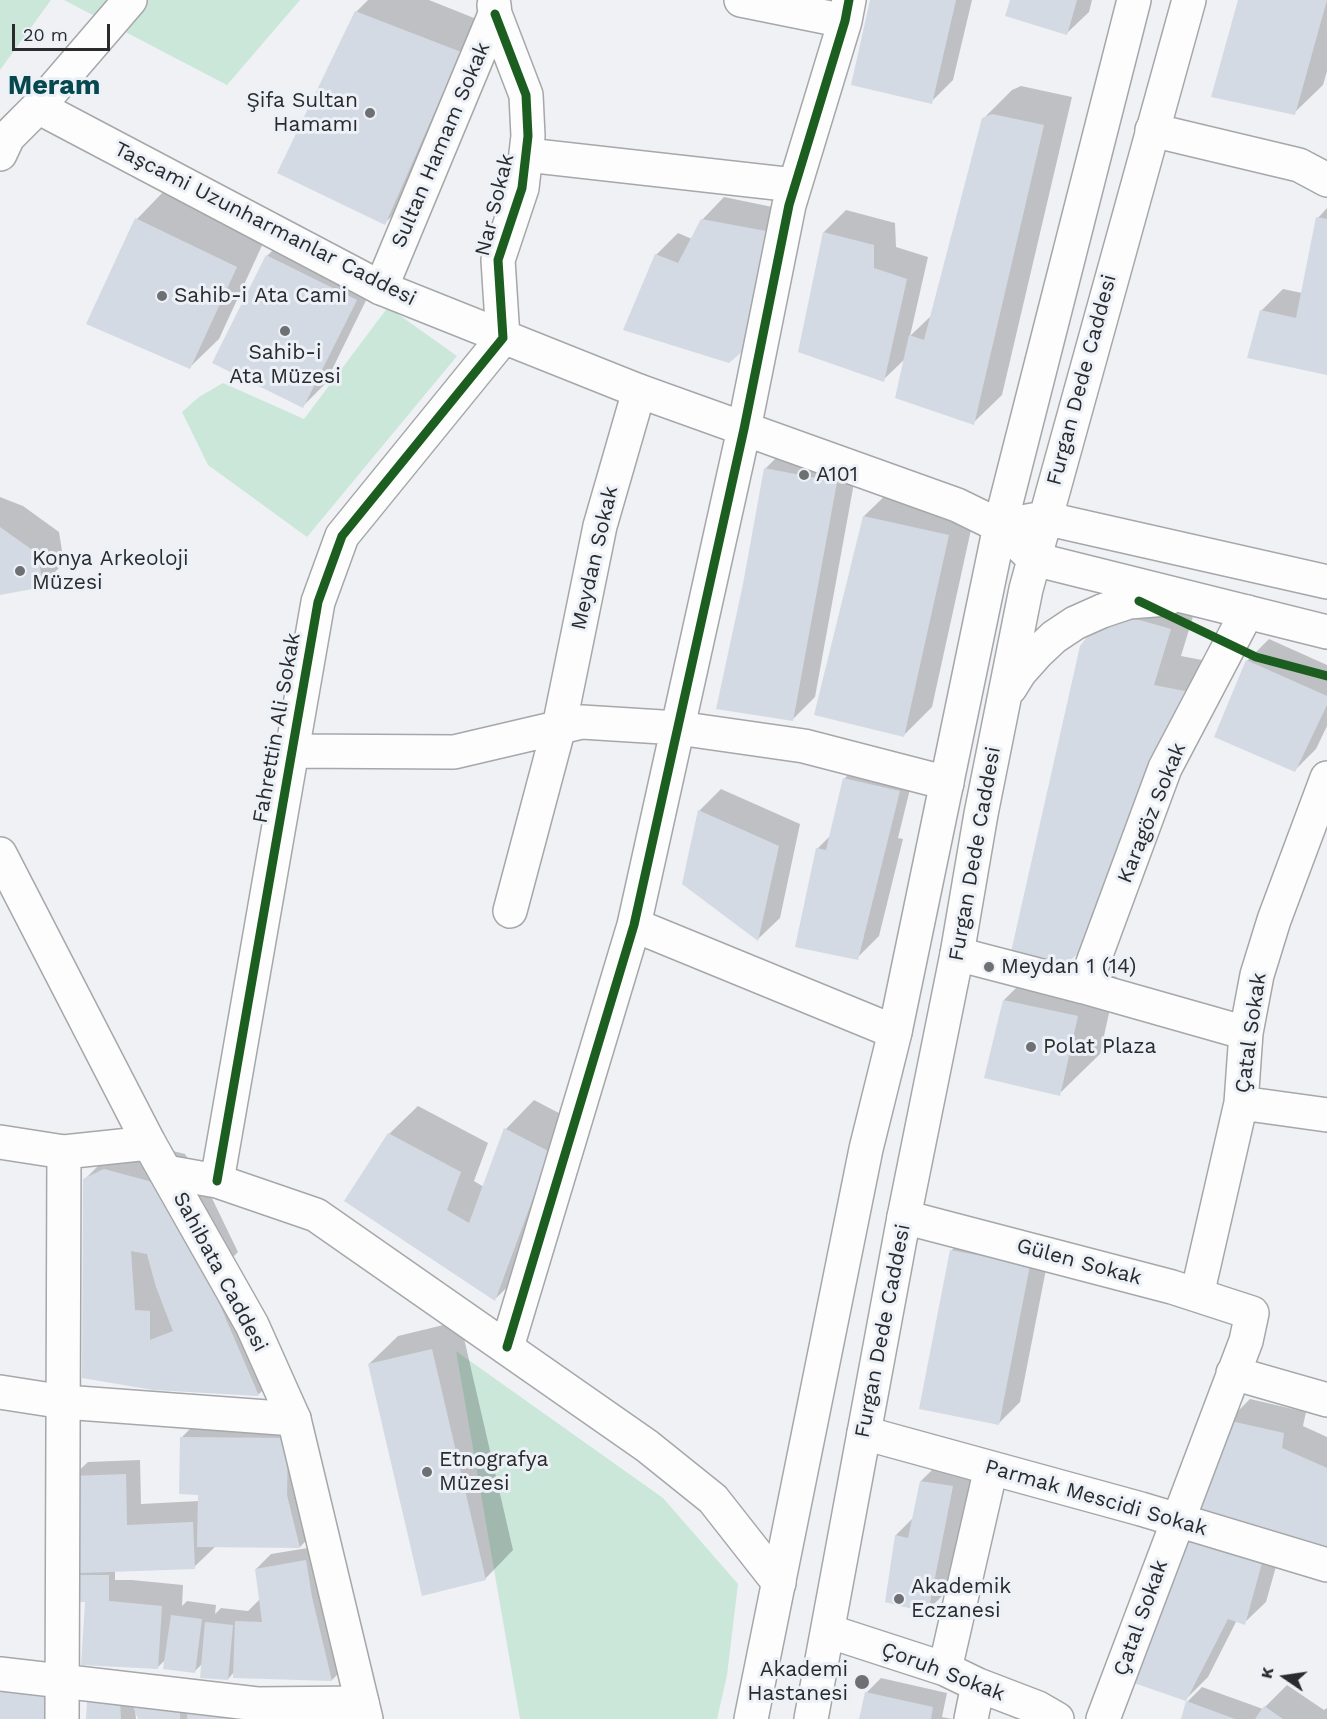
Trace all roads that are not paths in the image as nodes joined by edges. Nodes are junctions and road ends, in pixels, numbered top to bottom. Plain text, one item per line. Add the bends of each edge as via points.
1 (130, 0) edge
2 (741, 0) edge
3 (1134, 0) edge
4 (1189, 0) edge
5 (494, 7) edge
6 (847, 10) edge
7 (38, 107) junction
8 (1152, 130) junction
9 (3, 142) edge
10 (527, 154) junction
11 (1327, 180) edge
12 (794, 185) junction
13 (381, 288) junction
14 (503, 338) junction
15 (639, 391) junction
16 (744, 429) junction
17 (1044, 518) junction
18 (1000, 526) junction
19 (1034, 559) junction
20 (1327, 582) edge
21 (1189, 598) junction
22 (1247, 612) junction
23 (1327, 632) edge
24 (1005, 697) junction
25 (559, 727) junction
26 (678, 728) junction
27 (292, 751) junction
28 (1327, 778) edge
29 (947, 783) junction
30 (0, 854) edge
31 (510, 911) dead end
32 (634, 925) junction
33 (957, 954) junction
34 (1084, 987) junction
35 (895, 1032) junction
36 (1246, 1033) junction
37 (1240, 1102) junction
38 (1327, 1115) edge
39 (0, 1142) edge
40 (149, 1143) junction
41 (64, 1152) junction
42 (166, 1172) junction
43 (217, 1181) junction
44 (904, 1217) junction
45 (1197, 1295) junction
46 (1252, 1314) joint
47 (507, 1347) junction
48 (1233, 1373) junction
49 (0, 1392) edge
50 (1327, 1400) edge
51 (64, 1402) junction
52 (294, 1419) junction
53 (864, 1434) junction
54 (991, 1468) junction
55 (1177, 1520) junction
56 (1327, 1565) edge
57 (779, 1583) junction
58 (828, 1631) junction
59 (945, 1669) junction
60 (0, 1674) edge
61 (62, 1683) junction
62 (978, 1685) junction
63 (364, 1711) edge
64 (62, 1719) edge
65 (751, 1719) edge
66 (811, 1719) edge
67 (971, 1719) edge
68 (1057, 1719) edge
69 (1103, 1719) edge

1 - 7 street
2 - 6 street
3 - 18 street, Furgan Dede Caddesi
4 - 8 street, Furgan Dede Caddesi
5 - 10 street, Nar Sokak via 526,95
5 - 13 street, Sultan Hamam Sokak
6 - 12 street
7 - 9 street
7 - 13 street, Taşcami Uzunharmanlar Caddesi
8 - 11 street via 1299,165
8 - 17 street, Furgan Dede Caddesi
10 - 12 street
10 - 14 street, Nar Sokak via 522,188 498,260
12 - 16 street
13 - 14 street, Taşcami Uzunharmanlar Caddesi
14 - 15 street, Taşcami Uzunharmanlar Caddesi
14 - 27 street, Fahrettin Ali Sokak via 342,536 318,602
15 - 16 street, Taşcami Uzunharmanlar Caddesi
15 - 25 street, Meydan Sokak via 600,526
16 - 18 street, Taşcami Uzunharmanlar Caddesi via 957,505
16 - 26 street
17 - 18 street
17 - 19 street, Furgan Dede Caddesi
17 - 20 street
18 - 19 street, Taşcami Uzunharmanlar Caddesi
18 - 29 street, Furgan Dede Caddesi
19 - 21 street
19 - 24 street, Furgan Dede Caddesi
21 - 22 street
21 - 24 street via 1129,602 1075,623 1037,653
22 - 23 street
22 - 34 street, Karagöz Sokak via 1166,768
24 - 33 street, Furgan Dede Caddesi
25 - 26 street via 582,722
25 - 27 street via 454,752
25 - 31 street, Meydan Sokak
26 - 29 street via 804,746
26 - 32 street
27 - 43 street, Fahrettin Ali Sokak
28 - 36 street, Çatal Sokak via 1257,975
29 - 35 street, Furgan Dede Caddesi
30 - 40 street, Sahibata Caddesi
32 - 35 street
32 - 47 street
33 - 34 street
33 - 44 street, Furgan Dede Caddesi
34 - 36 street
35 - 57 street, Furgan Dede Caddesi via 866,1149
36 - 37 street, Çatal Sokak
37 - 38 street
37 - 45 street, Çatal Sokak
39 - 41 street
40 - 41 street
40 - 42 street, Sahibata Caddesi
41 - 51 street
42 - 43 street
42 - 52 street, Sahibata Caddesi via 252,1325
43 - 47 street via 316,1215
44 - 45 street, Gülen Sokak
44 - 53 street, Furgan Dede Caddesi
45 - 46 street, Gülen Sokak
46 - 48 street, Çatal Sokak
47 - 57 street via 647,1446 714,1499
48 - 50 street
48 - 55 street, Çatal Sokak
49 - 51 street
51 - 52 street
51 - 61 street
52 - 63 street, Sahibata Caddesi
53 - 54 street, Parmak Mescidi Sokak
53 - 58 street, Furgan Dede Caddesi
54 - 55 street, Parmak Mescidi Sokak
54 - 59 street
55 - 56 street, Parmak Mescidi Sokak
55 - 69 street, Çatal Sokak
57 - 65 street, Furgan Dede Caddesi
58 - 59 street, Çoruh Sokak
58 - 66 street, Furgan Dede Caddesi
59 - 62 street, Çoruh Sokak
60 - 61 street
61 - 63 street via 256,1704
61 - 64 street
62 - 67 street
62 - 68 street, Çoruh Sokak

